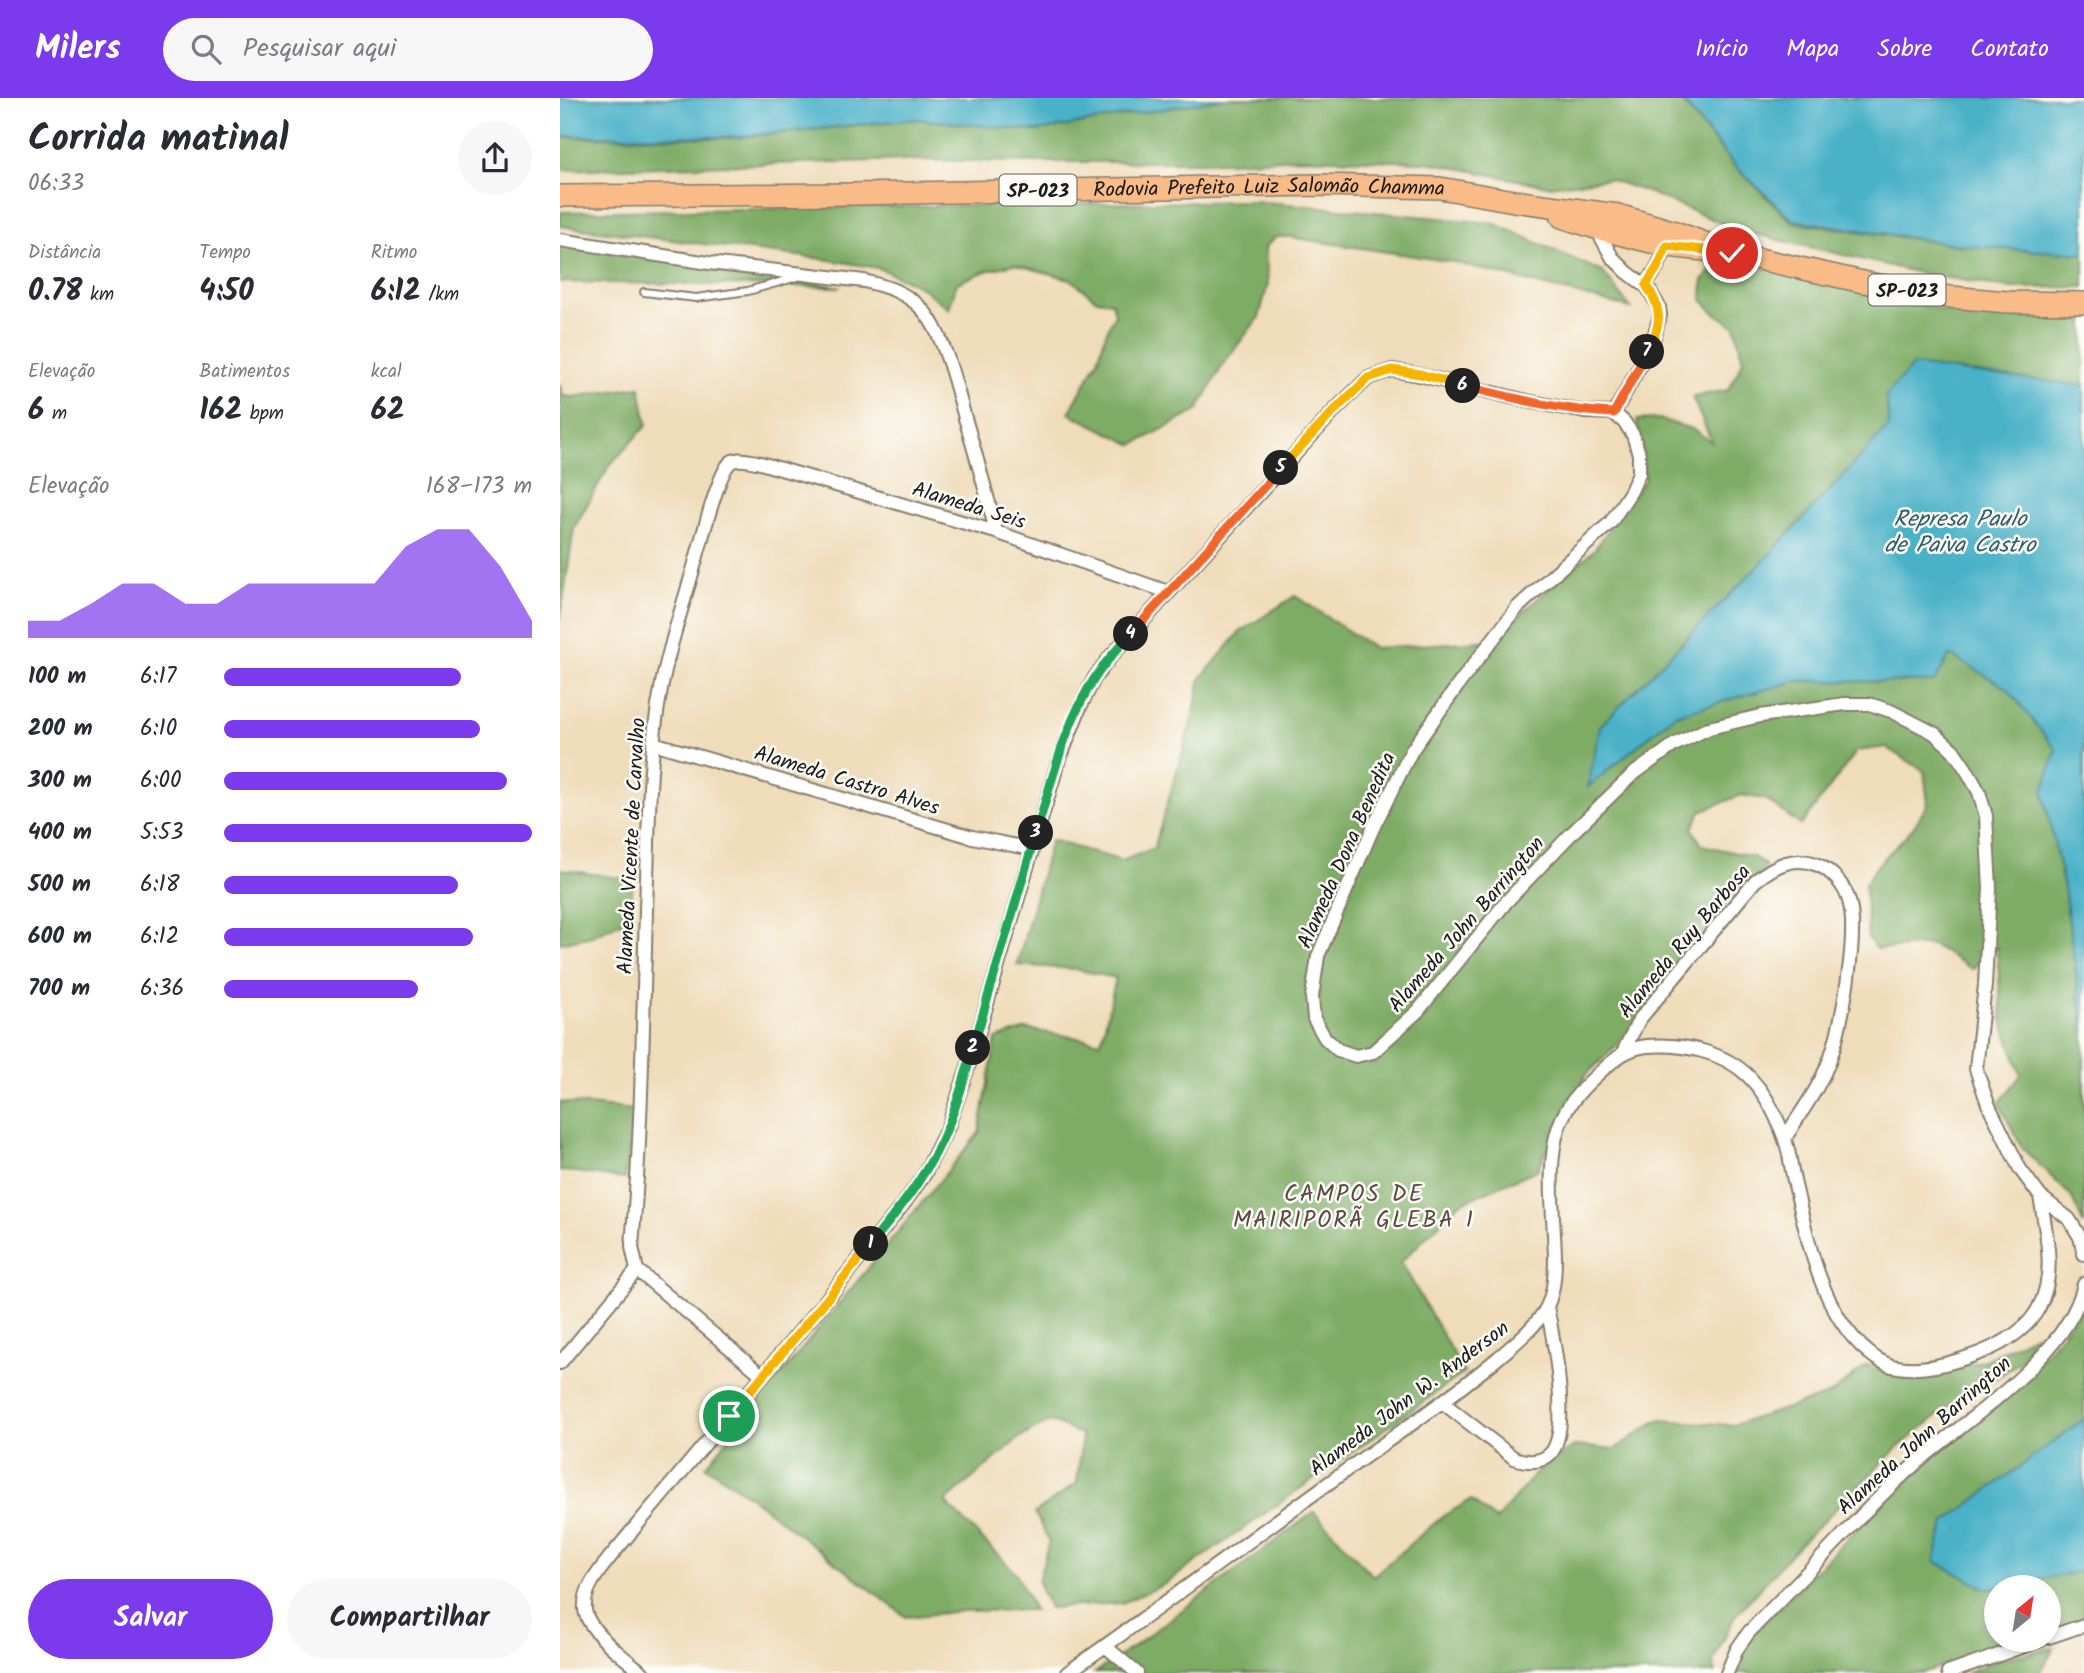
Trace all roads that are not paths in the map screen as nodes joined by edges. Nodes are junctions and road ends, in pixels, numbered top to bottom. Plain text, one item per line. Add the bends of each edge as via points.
1 (560, 196) edge
2 (1514, 201) junction
3 (1596, 228) junction
4 (560, 240) edge
5 (1667, 246) junction
6 (1732, 253) junction
7 (806, 275) junction
8 (1646, 285) junction
9 (644, 292) dead end
10 (2084, 303) edge
11 (1614, 413) junction
12 (757, 462) joint
13 (996, 532) junction
14 (1168, 592) junction
15 (653, 743) junction
16 (1032, 849) junction
17 (1338, 1050) joint
18 (1623, 1052) junction
19 (1785, 1138) junction
20 (2040, 1196) junction
21 (2084, 1254) edge
22 (637, 1270) junction
23 (2084, 1284) edge
24 (1547, 1307) junction
25 (560, 1363) edge
26 (763, 1376) junction
27 (1442, 1402) junction
28 (2084, 1625) edge
29 (2062, 1633) edge
30 (1105, 1646) junction
31 (2007, 1652) edge
32 (642, 1673) edge
33 (1067, 1673) edge
34 (1138, 1673) edge
35 (1727, 1673) edge
36 (1948, 1673) edge

1 - 2 main road, Rodovia Prefeito Luiz Salomão Chamma / SP-023 via 1320,185 1440,188
2 - 3 main road, Rodovia Prefeito Luiz Salomão Chamma / SP-023
2 - 6 main road, Rodovia Prefeito Luiz Salomão Chamma / SP-023 via 1618,215
3 - 5 main road, Rodovia Prefeito Luiz Salomão Chamma / SP-023
3 - 8 street via 1612,257
4 - 7 street
5 - 6 main road, Rodovia Prefeito Luiz Salomão Chamma / SP-023
5 - 8 street
6 - 10 main road, Rodovia Prefeito Luiz Salomão Chamma / SP-023 via 1940,296
7 - 9 lane via 748,291 696,298
7 - 13 street via 887,287 921,308 934,326 953,373
8 - 11 street via 1659,307 1658,323 1652,344
11 - 14 street via 1527,401 1392,370 1368,378
11 - 17 street, Alameda Dona Benedita via 1633,435 1639,454 1639,473 1631,491 1611,522 1517,607 1412,750 1373,828 1318,956 1314,1019
12 - 13 street, Alameda Seis
12 - 15 street, Alameda Vicente de Carvalho via 732,462 724,472 669,653
13 - 14 street, Alameda Seis
14 - 16 street via 1095,677 1070,729
15 - 16 street, Alameda Castro Alves via 972,837
15 - 22 street, Alameda Vicente de Carvalho via 641,1122 632,1247
16 - 26 street via 971,1058 937,1149 905,1202
17 - 20 street, Alameda John Barrington via 1356,1056 1373,1052 1391,1037 1418,1011 1507,901 1573,832 1632,775 1674,745 1709,728 1760,716 1869,704 1934,733 1953,750 1979,792 1986,816 1990,888 1976,1069 2020,1169
18 - 19 street via 1643,1046 1680,1047 1735,1065 1765,1096
18 - 19 street, Alameda Ruy Barbosa via 1639,1020 1755,881 1794,860 1823,867 1849,900 1848,973 1830,1059
18 - 24 street, Alameda John W. Anderson via 1581,1088 1560,1123 1552,1157 1555,1277
19 - 20 street via 1822,1283 1861,1348 1888,1366 1917,1368 1951,1362 1980,1353 2024,1326 2037,1310 2049,1263
20 - 21 street, Alameda John Barrington via 2068,1219
22 - 25 street
22 - 26 street
23 - 35 street, Alameda John Barrington via 2081,1298 2048,1348 1858,1519 1749,1632
24 - 27 street, Alameda John W. Anderson via 1529,1331
24 - 27 street via 1558,1360 1559,1395 1559,1434 1549,1455 1528,1462 1514,1458
26 - 32 street via 618,1547 588,1592 585,1609 592,1626
27 - 30 street, Alameda John W. Anderson
28 - 29 street
30 - 33 street, Alameda John W. Anderson
30 - 34 street
31 - 36 street

